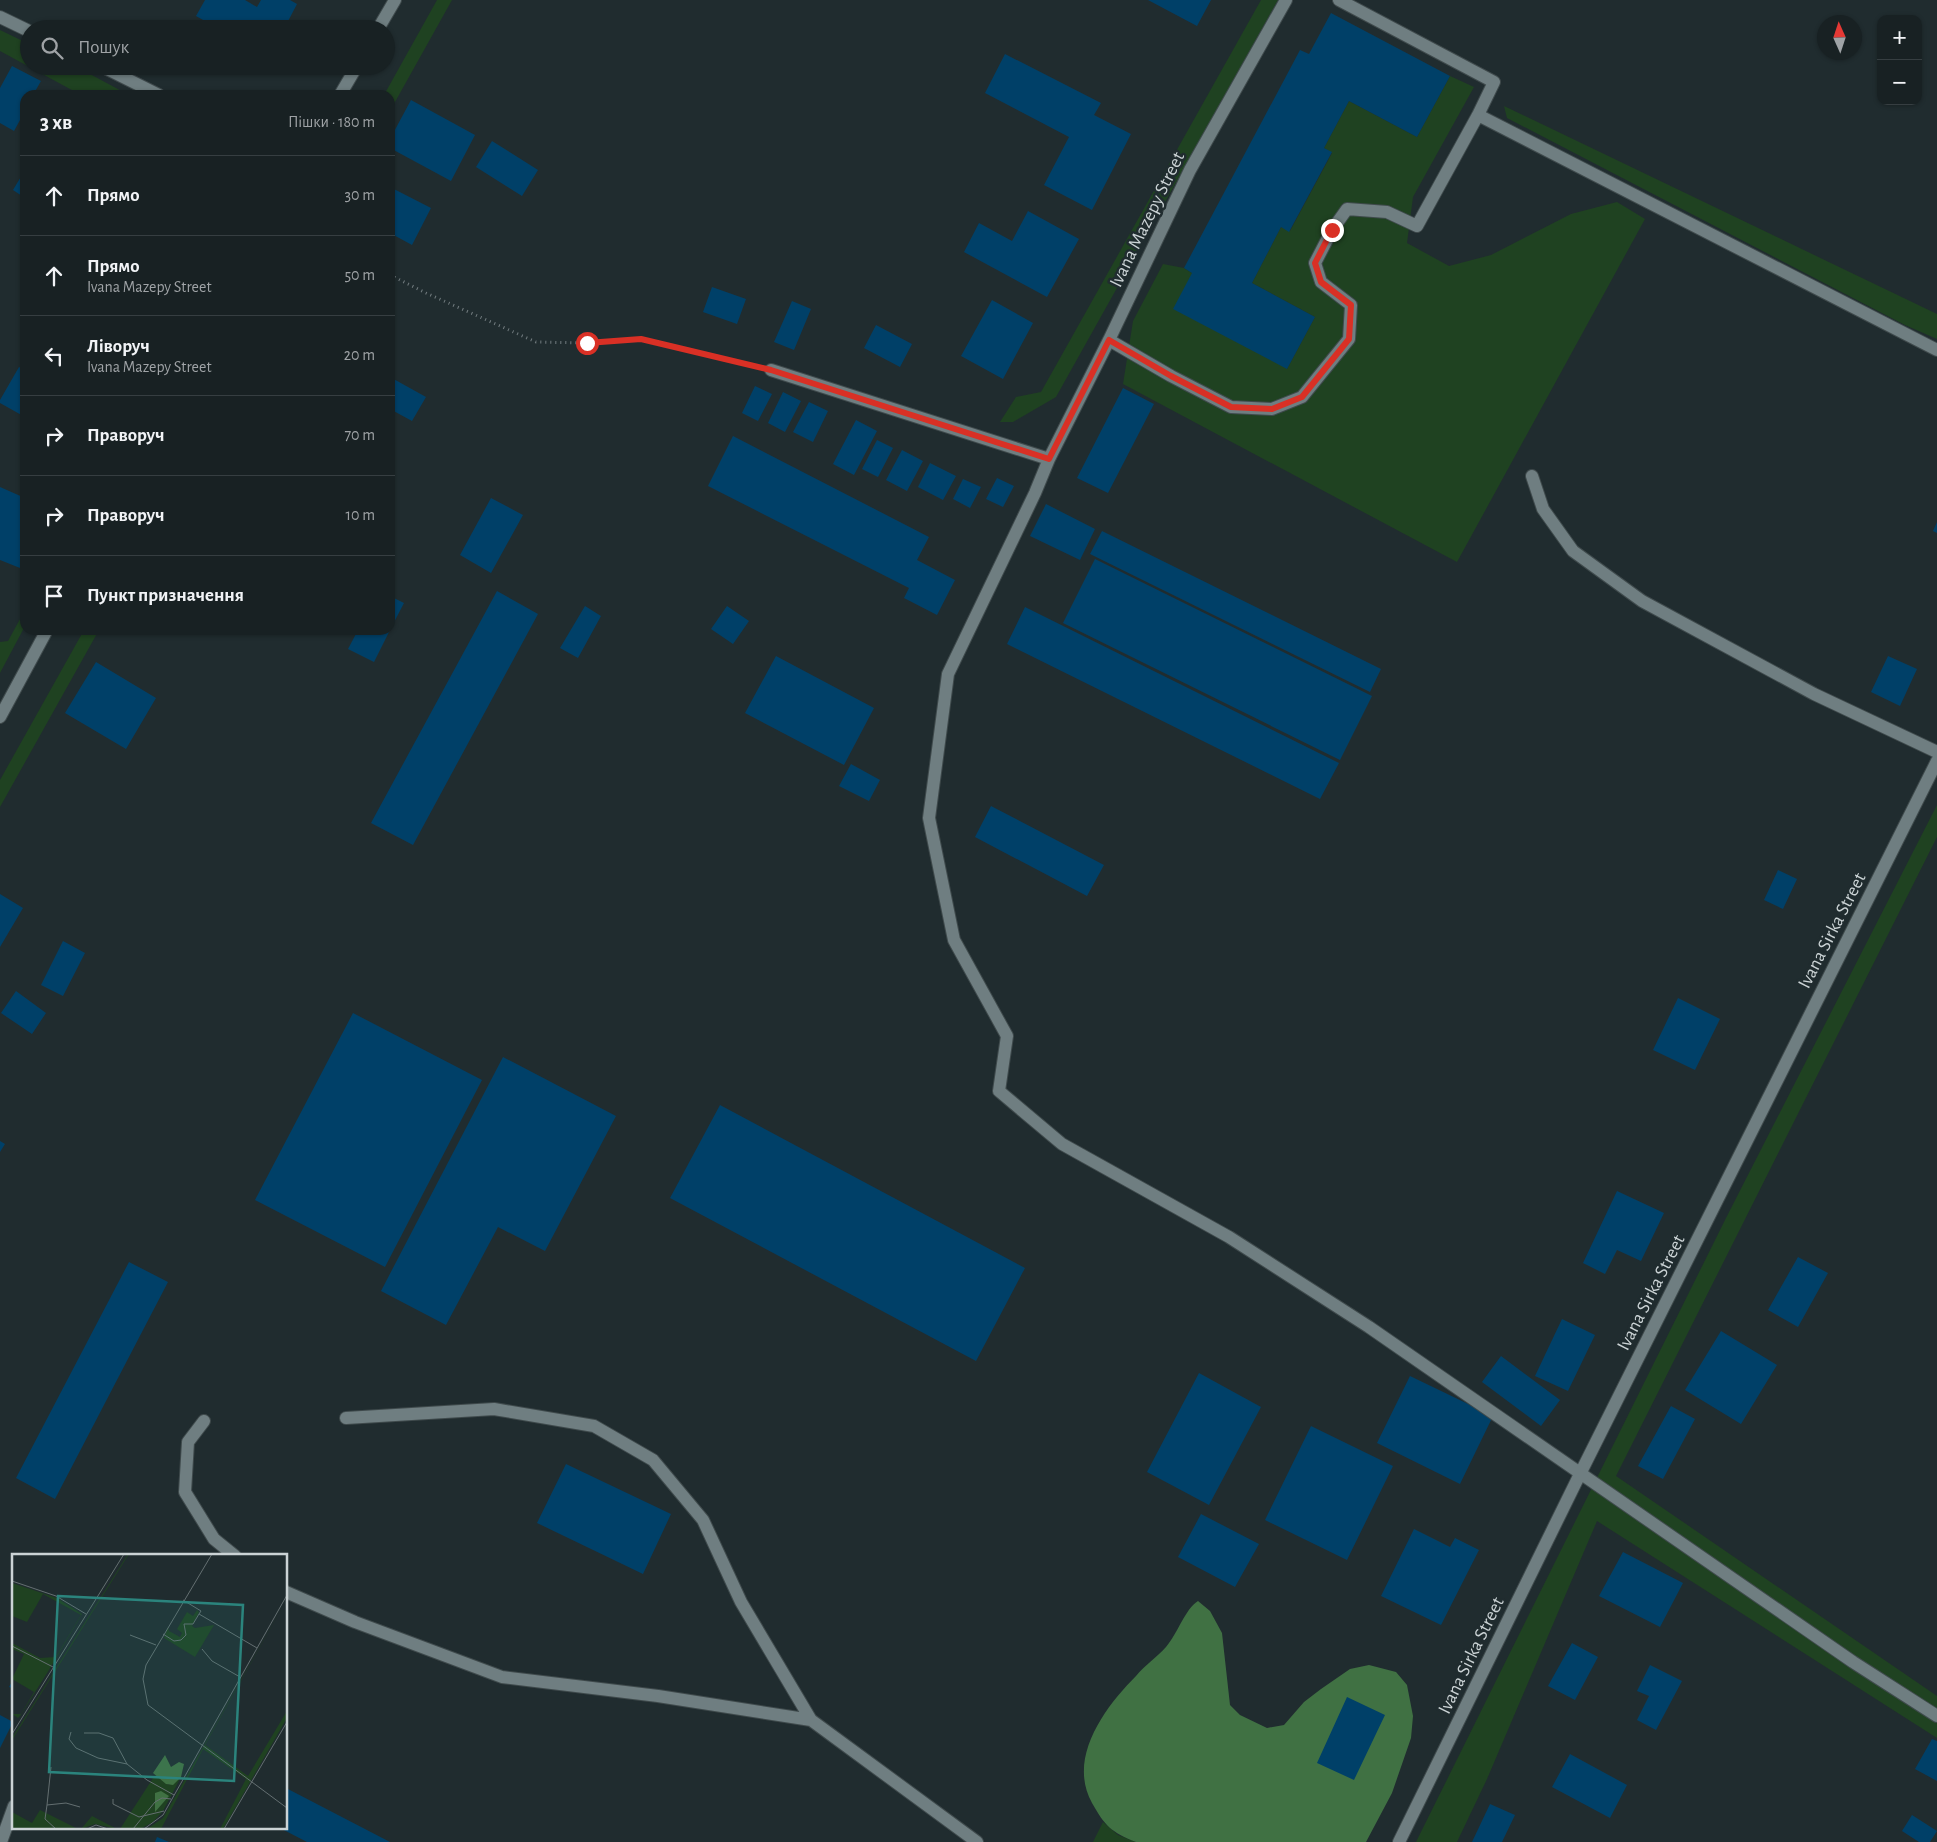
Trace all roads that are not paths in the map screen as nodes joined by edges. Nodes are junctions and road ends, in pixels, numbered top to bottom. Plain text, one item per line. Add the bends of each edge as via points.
1 (395, 0) edge
2 (1286, 0) edge
3 (1339, 0) edge
4 (0, 17) edge
5 (383, 20) edge
6 (20, 27) edge
7 (120, 75) edge
8 (352, 75) edge
9 (149, 90) edge
10 (343, 90) edge
11 (1478, 115) junction
12 (1109, 340) junction
13 (1937, 350) edge
14 (771, 370) road end
15 (1049, 459) junction
16 (1532, 476) dead end
17 (44, 635) edge
18 (0, 716) edge
19 (1937, 752) edge
20 (1937, 761) edge
21 (346, 1418) dead end
22 (204, 1421) dead end
23 (1580, 1474) junction
24 (233, 1554) edge
25 (288, 1593) edge
26 (1937, 1716) edge
27 (811, 1720) junction
28 (12, 1812) edge
29 (1, 1842) edge
30 (976, 1842) edge
31 (1399, 1842) edge

1 - 5 street
2 - 12 street, Ivana Mazepy Street via 1190,170
3 - 11 street via 1494,82
4 - 6 street
7 - 9 street
8 - 10 street
11 - 12 street via 1417,226 1387,212 1347,209 1332,230 1315,263 1321,282 1351,305 1349,339 1302,397 1272,409 1231,407
11 - 13 street
12 - 15 street, Ivana Mazepy Street
14 - 15 street
15 - 23 street, Ivana Mazepy Street via 948,674 929,818 954,940 1007,1036 999,1091 1062,1144 1229,1237 1369,1327
16 - 19 street via 1543,509 1573,551 1642,601 1814,694
17 - 18 street
20 - 23 street, Ivana Sirka Street
21 - 27 street via 494,1409 594,1426 652,1460 703,1520 741,1602
22 - 24 street via 188,1442 185,1492 214,1539
23 - 26 street
23 - 31 street, Ivana Sirka Street
25 - 27 street via 355,1622 502,1677 658,1696
27 - 30 street
28 - 29 street

